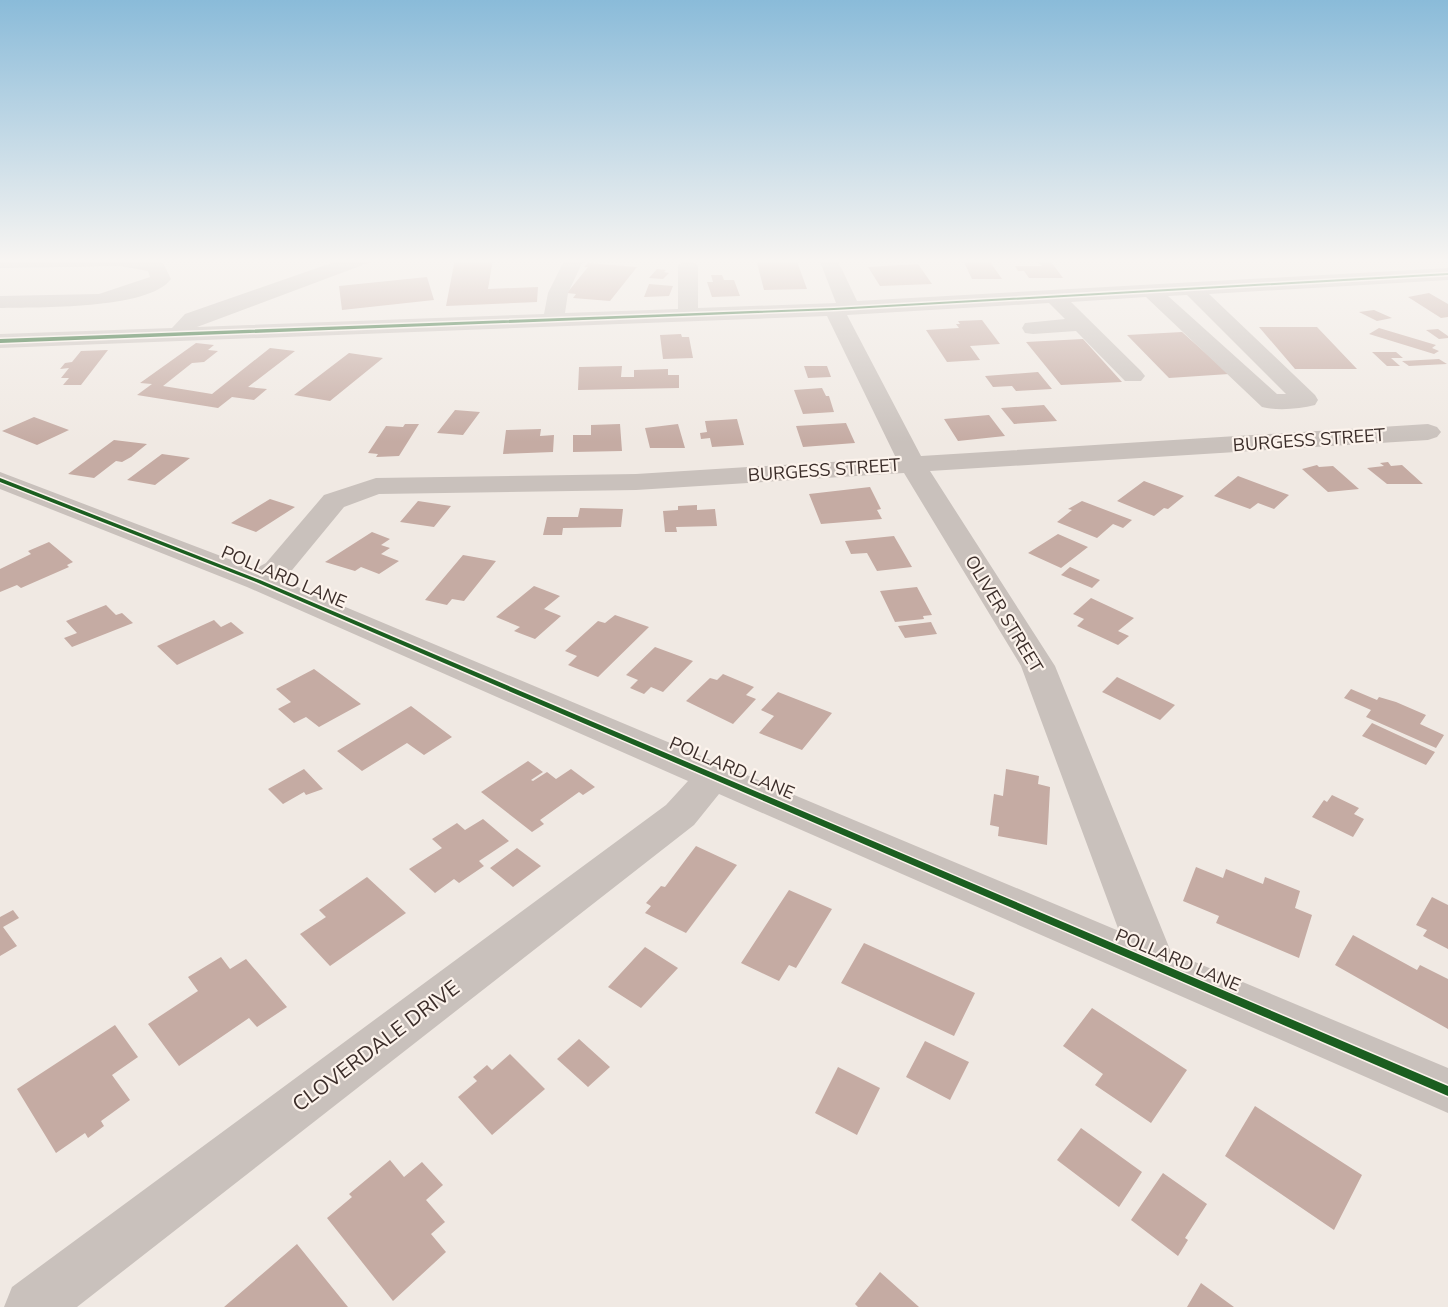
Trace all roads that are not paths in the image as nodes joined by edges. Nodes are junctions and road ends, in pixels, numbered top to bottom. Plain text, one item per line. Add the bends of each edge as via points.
1 (192, 320) edge
2 (322, 320) edge
3 (553, 320) edge
4 (847, 320) edge
5 (1079, 320) edge
6 (1182, 320) edge
7 (1224, 320) edge
8 (1083, 324) junction
9 (322, 328) junction
10 (1033, 328) dead end
11 (176, 334) junction
12 (0, 340) edge
13 (1133, 376) dead end
14 (1428, 432) dead end
15 (912, 464) junction
16 (0, 480) edge
17 (258, 581) junction
18 (713, 776) junction
19 (1155, 967) junction
20 (1448, 1091) edge
21 (32, 1307) edge

1 - 11 street
2 - 9 street
3 - 9 street
4 - 15 street, OLIVER STREET
5 - 8 street
6 - 7 street via 1271,402 1306,400
8 - 10 street
8 - 13 street
9 - 11 street
11 - 12 street
14 - 15 street, BURGESS STREET
15 - 17 street, BURGESS STREET via 636,482 376,486 334,501 277,569
15 - 19 street, OLIVER STREET via 1038,666
16 - 17 street, POLLARD LANE
17 - 18 street, POLLARD LANE
18 - 19 street, POLLARD LANE
18 - 21 street, CLOVERDALE DRIVE via 680,816
19 - 20 street, POLLARD LANE

